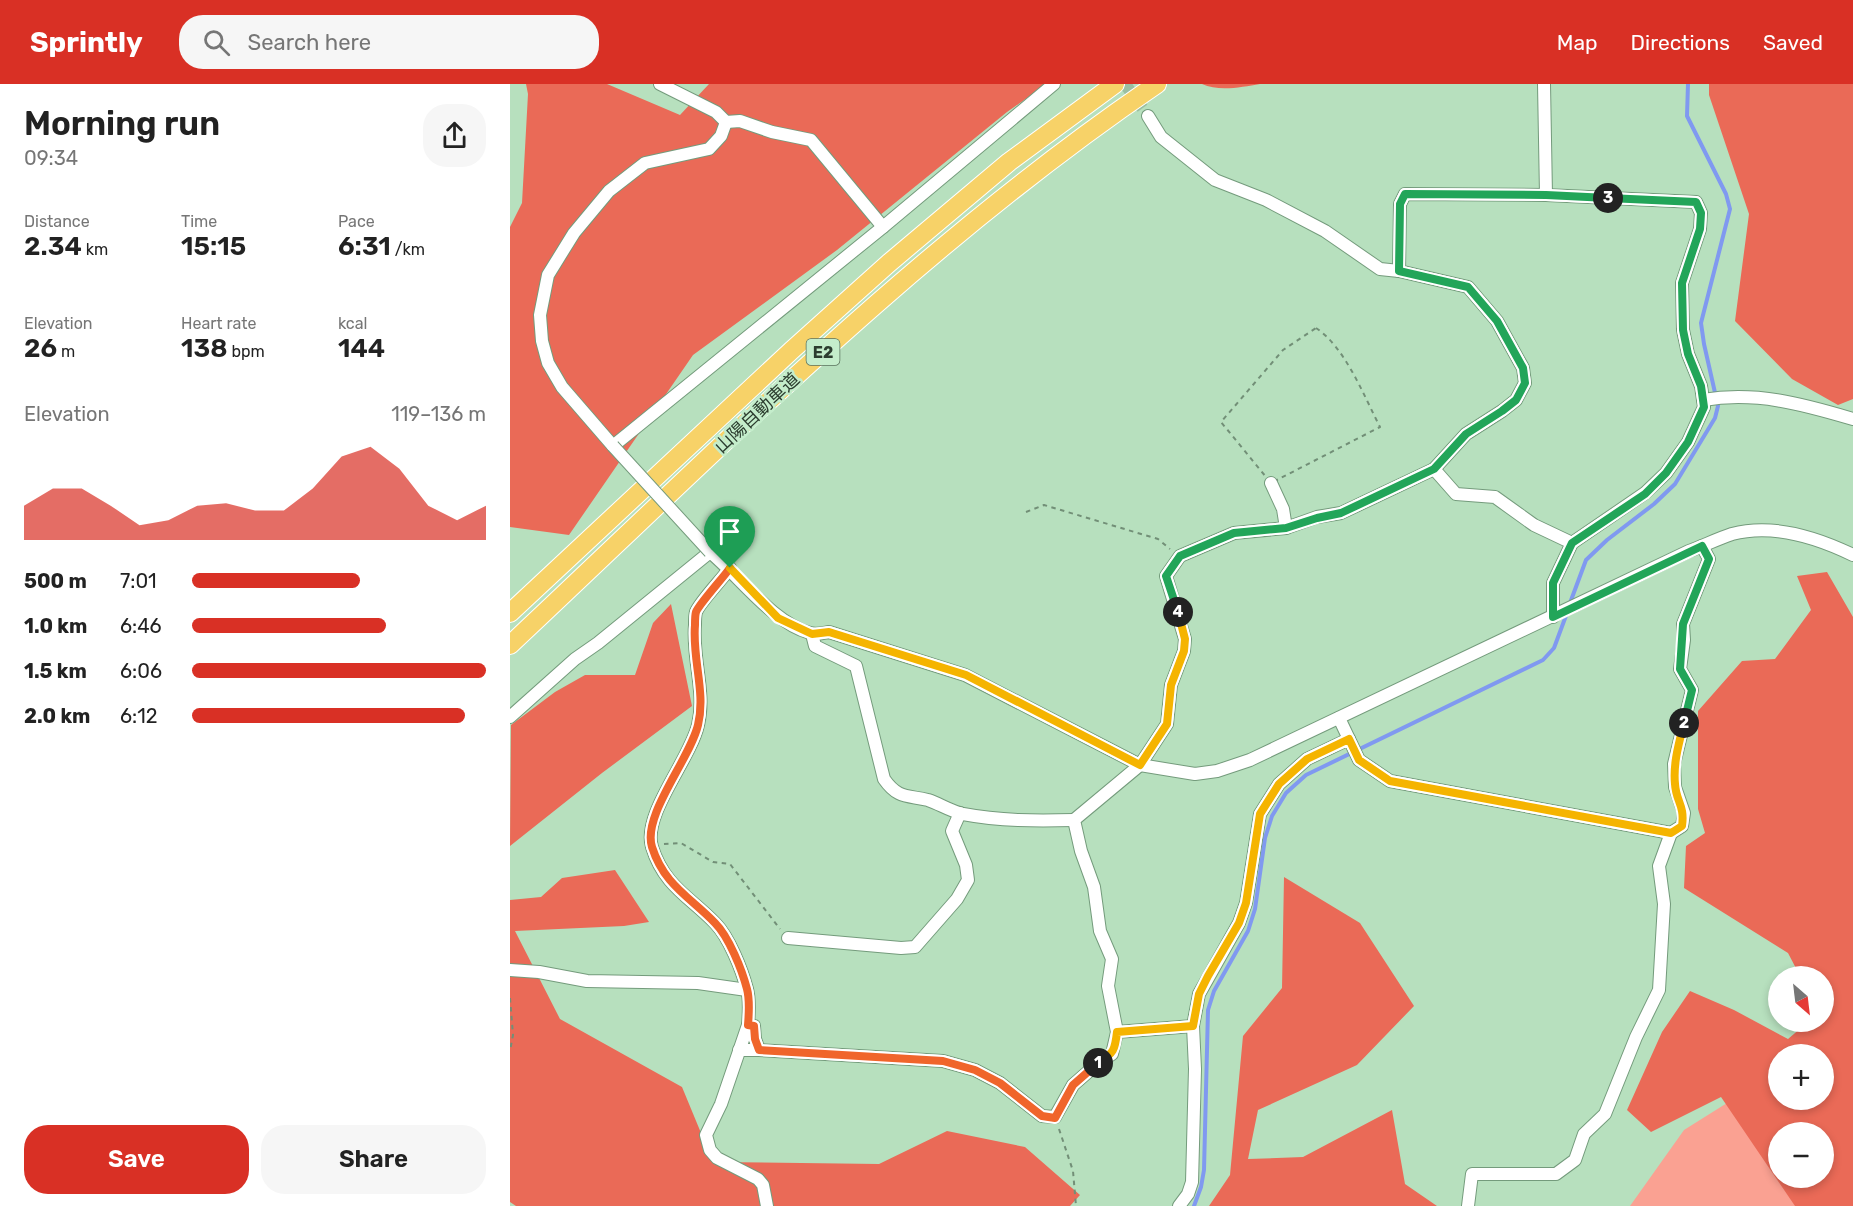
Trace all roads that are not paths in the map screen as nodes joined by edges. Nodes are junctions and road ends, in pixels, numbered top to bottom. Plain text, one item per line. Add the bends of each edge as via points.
1 (660, 84) edge
2 (1054, 84) edge
3 (1115, 84) edge
4 (1157, 84) edge
5 (1544, 84) edge
6 (1148, 116) tunnel mouth
7 (726, 122) junction
8 (1546, 195) junction
9 (883, 227) junction
10 (1399, 271) junction
11 (1703, 400) junction
12 (1853, 419) edge
13 (613, 446) junction
14 (1434, 469) junction
15 (1271, 483) road end
16 (1286, 528) junction
17 (1572, 543) junction
18 (1702, 546) junction
19 (710, 552) junction
20 (1853, 555) edge
21 (730, 568) junction
22 (510, 613) edge
23 (1553, 617) junction
24 (812, 634) junction
25 (510, 645) edge
26 (510, 717) edge
27 (1339, 718) junction
28 (1296, 738) junction
29 (1349, 739) junction
30 (1307, 759) junction
31 (1140, 765) junction
32 (960, 813) junction
33 (1074, 820) junction
34 (1671, 833) junction
35 (788, 938) road end
36 (510, 970) edge
37 (747, 990) junction
38 (748, 1025) junction
39 (1193, 1026) junction
40 (1117, 1032) junction
41 (739, 1050) junction
42 (759, 1050) junction
43 (767, 1206) edge
44 (1179, 1206) edge
45 (1468, 1206) edge

1 - 7 street via 716,112
2 - 9 street
3 - 22 highway, 山陽自動車道 / E2 via 1009,162 889,263
4 - 25 highway, 山陽自動車道 / E2 via 1021,182 904,279
5 - 8 street
6 - 10 street via 1161,137 1215,180 1266,200 1325,231 1380,269
7 - 9 street via 740,121 811,140
7 - 13 street via 722,136 709,149 645,163 609,191 574,233 548,275 540,315 548,363 562,387
8 - 10 street via 1405,194 1400,204
8 - 11 street via 1696,202 1701,213 1700,229 1682,283 1683,330
9 - 13 street
10 - 14 street via 1468,287 1497,321 1523,368 1525,383 1516,400 1466,434
11 - 12 street via 1723,396 1795,402
11 - 17 street via 1704,407 1688,442 1666,473 1645,494
13 - 19 street, bridge
14 - 16 street via 1341,513
14 - 17 street via 1455,494 1495,497 1534,525
15 - 16 street via 1283,509
16 - 31 street via 1234,533 1180,556 1166,576 1185,639 1184,651 1171,685 1167,724
17 - 23 street via 1553,583
18 - 20 street via 1734,534 1774,530 1814,537
18 - 23 street
18 - 34 street via 1709,559 1683,624 1680,669 1692,690 1674,764 1675,787 1684,813 1682,826
19 - 21 street
19 - 26 street via 575,659
21 - 24 street via 778,618
21 - 37 street via 696,611 694,639 702,704 698,725 691,747 660,804 651,844 673,886 717,925 734,954
23 - 27 street
24 - 31 street via 829,632 966,675
24 - 32 street via 814,646 856,666 884,779 892,790
27 - 28 street
27 - 29 street
28 - 30 street
28 - 31 street via 1217,771 1195,774
29 - 30 street
29 - 34 street via 1359,760 1390,781
30 - 39 street via 1279,784 1260,814 1246,903 1199,994
31 - 33 street
32 - 33 street via 1010,821
32 - 35 street via 952,831 968,880 957,899 915,946
33 - 40 street via 1094,887 1100,931 1112,959 1108,986
34 - 45 street via 1659,866 1664,904 1659,990 1605,1114 1584,1134 1575,1160 1556,1174 1472,1174
36 - 37 street via 587,981 698,984
37 - 38 street
38 - 41 street
38 - 42 street via 754,1026
39 - 40 street
39 - 44 street via 1192,1182
40 - 42 street via 1112,1054 1073,1085 1055,1118 1042,1116 1000,1083 975,1070 943,1061
41 - 42 street
41 - 43 street via 706,1135 717,1158 758,1179

